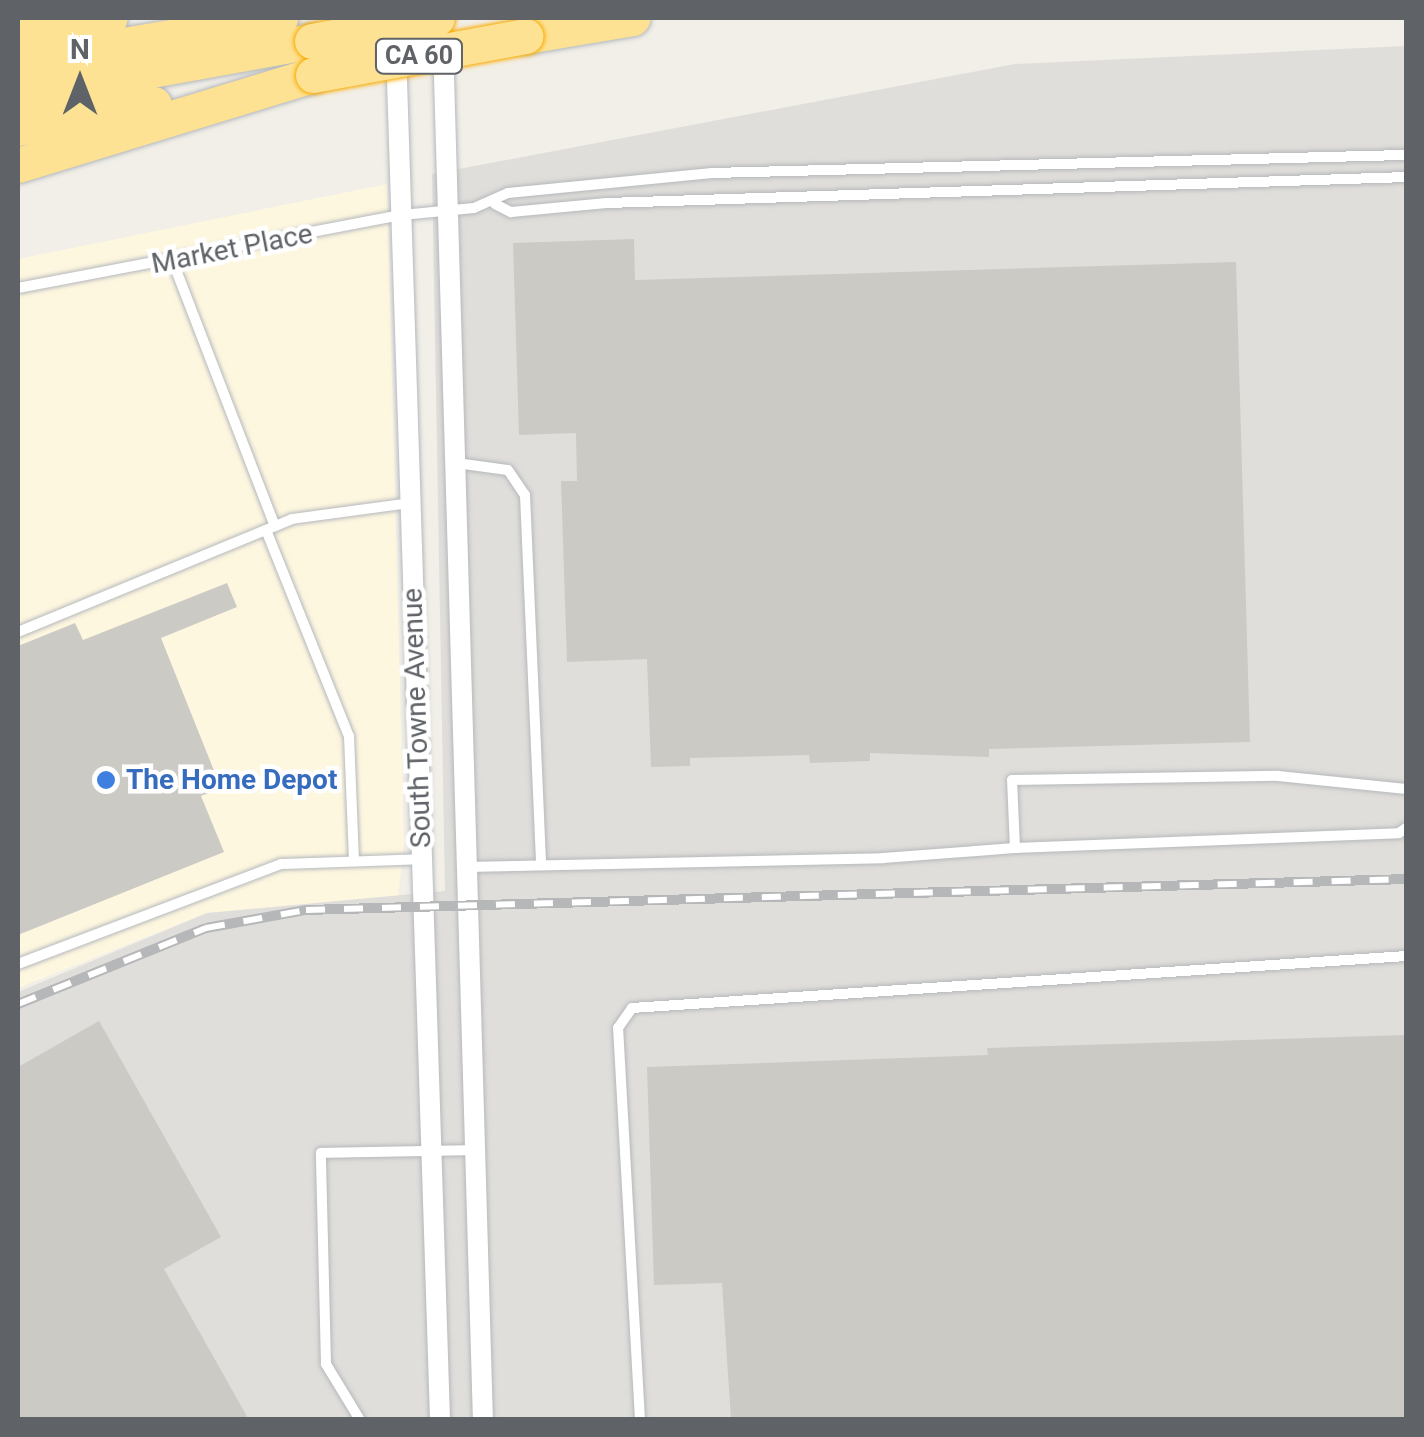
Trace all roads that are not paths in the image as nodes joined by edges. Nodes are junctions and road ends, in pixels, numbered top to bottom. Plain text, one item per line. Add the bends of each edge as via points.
1 (110, 18) edge
2 (280, 18) edge
3 (395, 18) edge
4 (440, 18) edge
5 (633, 18) edge
6 (18, 34) edge
7 (312, 58) junction
8 (18, 64) edge
9 (18, 94) edge
10 (18, 128) edge
11 (1406, 155) edge
12 (18, 166) edge
13 (1406, 177) edge
14 (495, 204) junction
15 (447, 212) junction
16 (402, 214) junction
17 (173, 262) junction
18 (18, 288) edge
19 (455, 463) junction
20 (410, 503) junction
21 (271, 528) junction
22 (18, 632) edge
23 (1406, 789) edge
24 (1406, 828) edge
25 (1015, 848) junction
26 (422, 858) junction
27 (354, 862) junction
28 (541, 865) junction
29 (466, 867) junction
30 (1406, 956) edge
31 (18, 964) edge
32 (431, 1148) junction
33 (474, 1150) junction
34 (360, 1420) edge
35 (440, 1420) edge
36 (482, 1420) edge
37 (640, 1420) edge

1 - 6 highway
2 - 8 highway
3 - 16 street, South Towne Avenue
4 - 7 highway, bridge
4 - 15 street, South Towne Avenue
5 - 7 highway, CA 60, bridge
7 - 9 highway
7 - 10 highway, CA 60
7 - 12 highway
11 - 14 lane via 712,174 508,194
13 - 14 lane via 607,203 511,212
14 - 15 lane, Market Place
15 - 16 lane, Market Place
15 - 19 street, South Towne Avenue
16 - 17 lane, Market Place
16 - 20 street, South Towne Avenue
17 - 18 lane, Market Place
17 - 21 lane
19 - 28 lane via 508,470 525,495
19 - 29 street, South Towne Avenue
20 - 21 lane via 292,519
20 - 26 street, South Towne Avenue
21 - 22 lane
21 - 27 lane via 349,736
23 - 25 lane via 1278,776 1012,780
24 - 25 lane via 1399,834
25 - 28 lane via 883,858
26 - 27 lane
26 - 32 street, South Towne Avenue
27 - 31 lane via 281,864
28 - 29 lane
29 - 33 street, South Towne Avenue
30 - 37 lane via 632,1008 618,1028
32 - 33 lane
32 - 34 lane via 321,1152 326,1364
32 - 35 street, South Towne Avenue
33 - 36 street, South Towne Avenue

